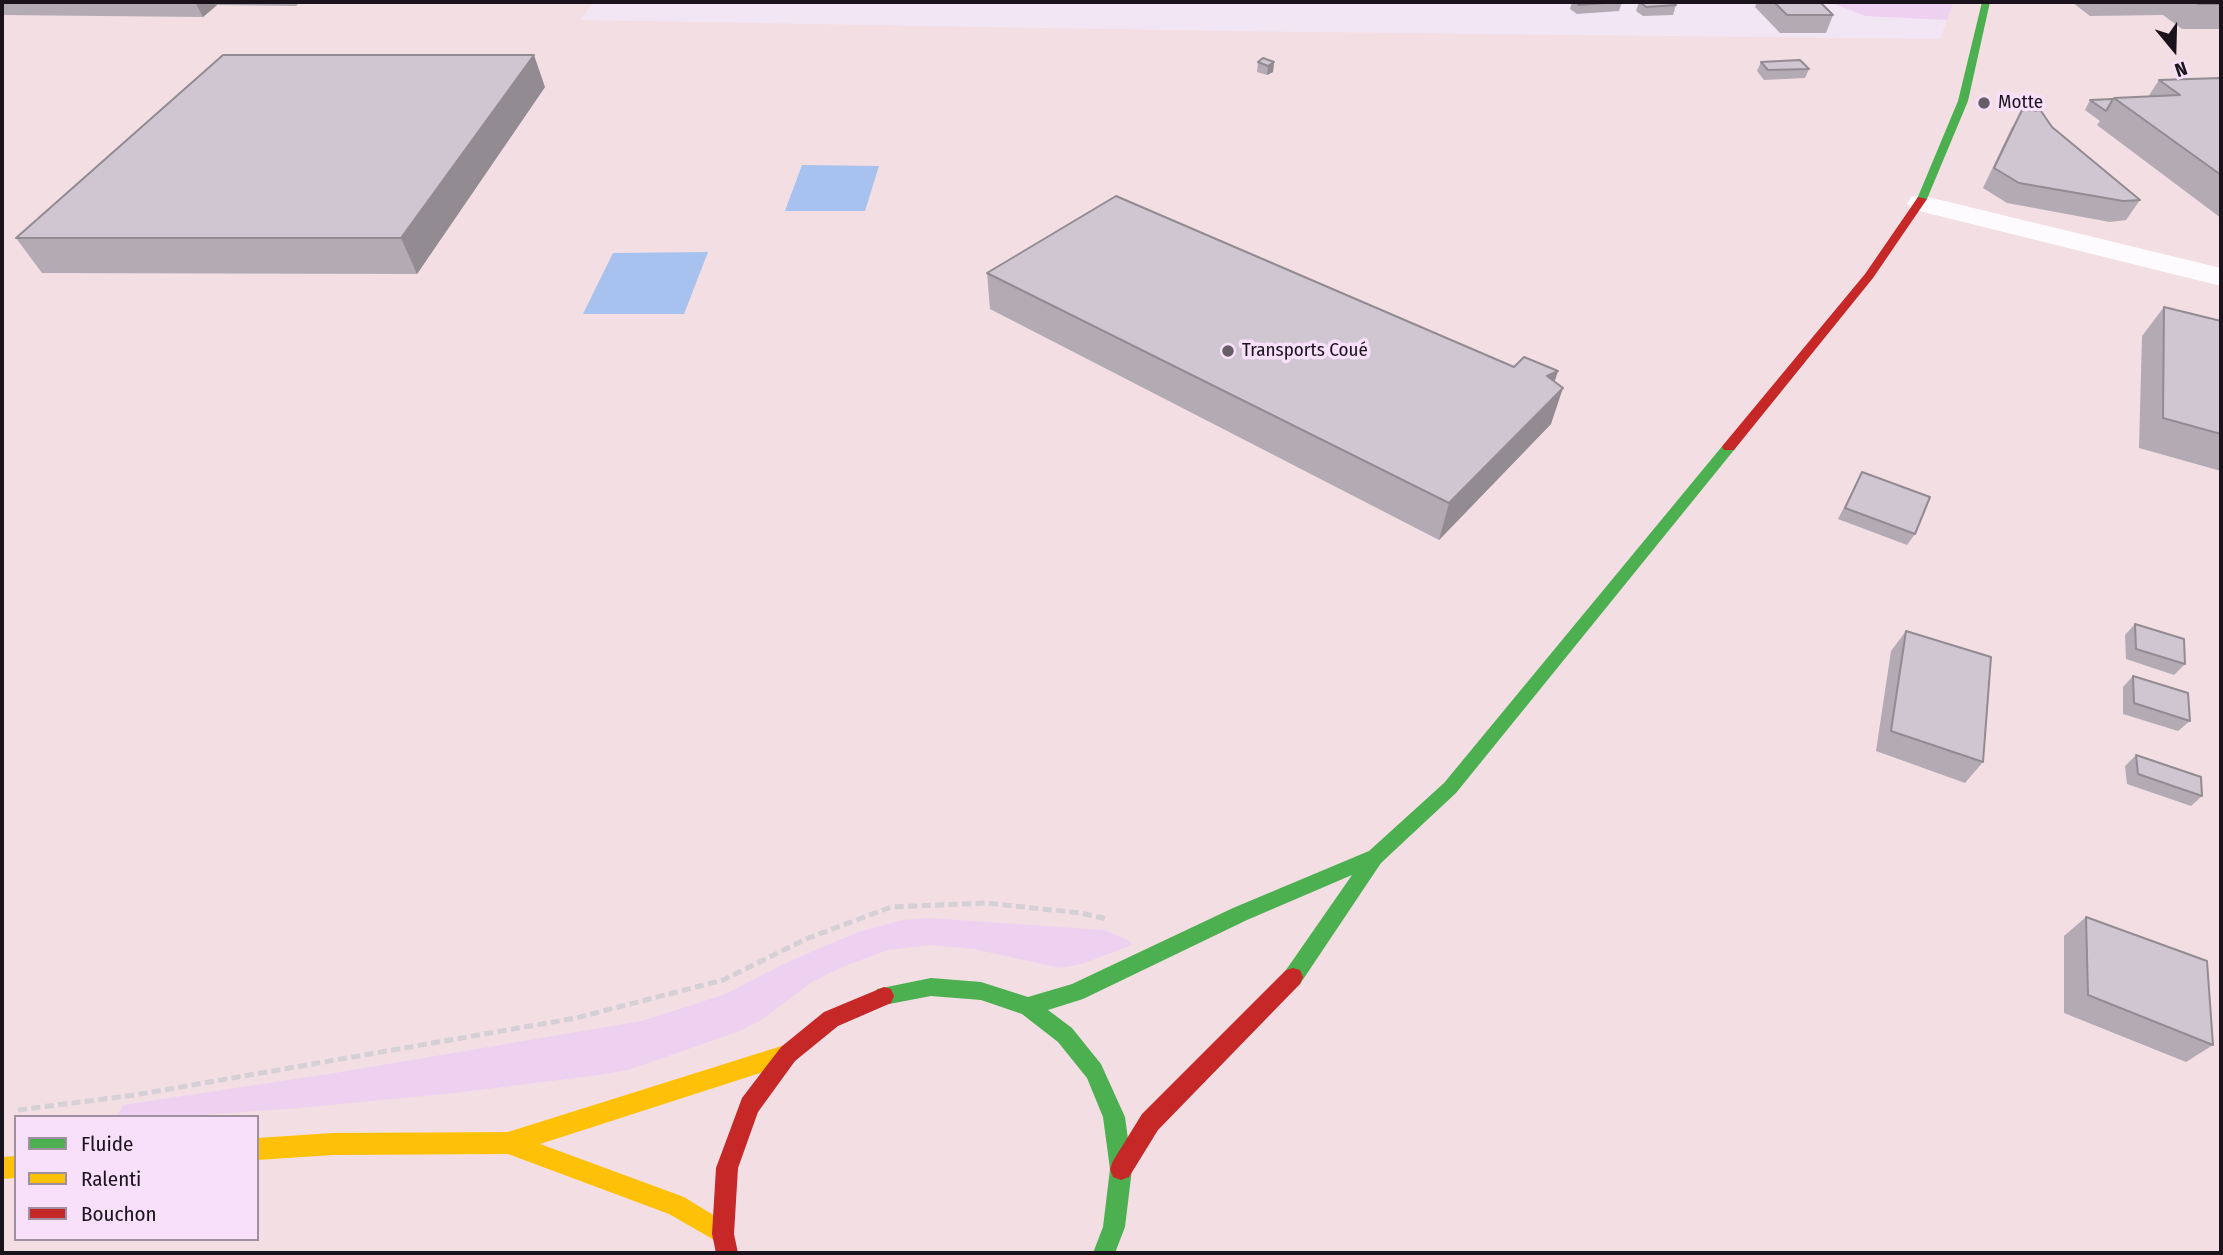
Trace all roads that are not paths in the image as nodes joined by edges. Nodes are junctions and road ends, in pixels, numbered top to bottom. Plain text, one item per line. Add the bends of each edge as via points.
1 (1986, 2) edge
2 (1920, 203) junction
3 (2221, 277) edge
4 (1374, 857) junction
5 (1028, 1007) junction
6 (788, 1054) junction
7 (508, 1143) junction
8 (259, 1149) edge
9 (1121, 1169) junction
10 (723, 1234) junction
11 (727, 1253) edge
12 (1104, 1253) edge

1 - 2 main road via 1963,101
2 - 3 street
2 - 4 main road via 1869,276 1450,788
4 - 5 main road via 1076,992
4 - 9 main road via 1294,976 1150,1122
5 - 6 main road via 981,991 931,987 880,997 831,1019
5 - 9 main road via 1065,1035 1094,1071 1114,1117
6 - 7 main road
6 - 10 main road via 750,1106 727,1168
7 - 8 main road
7 - 10 main road via 676,1205
9 - 12 main road via 1114,1227
10 - 11 main road

